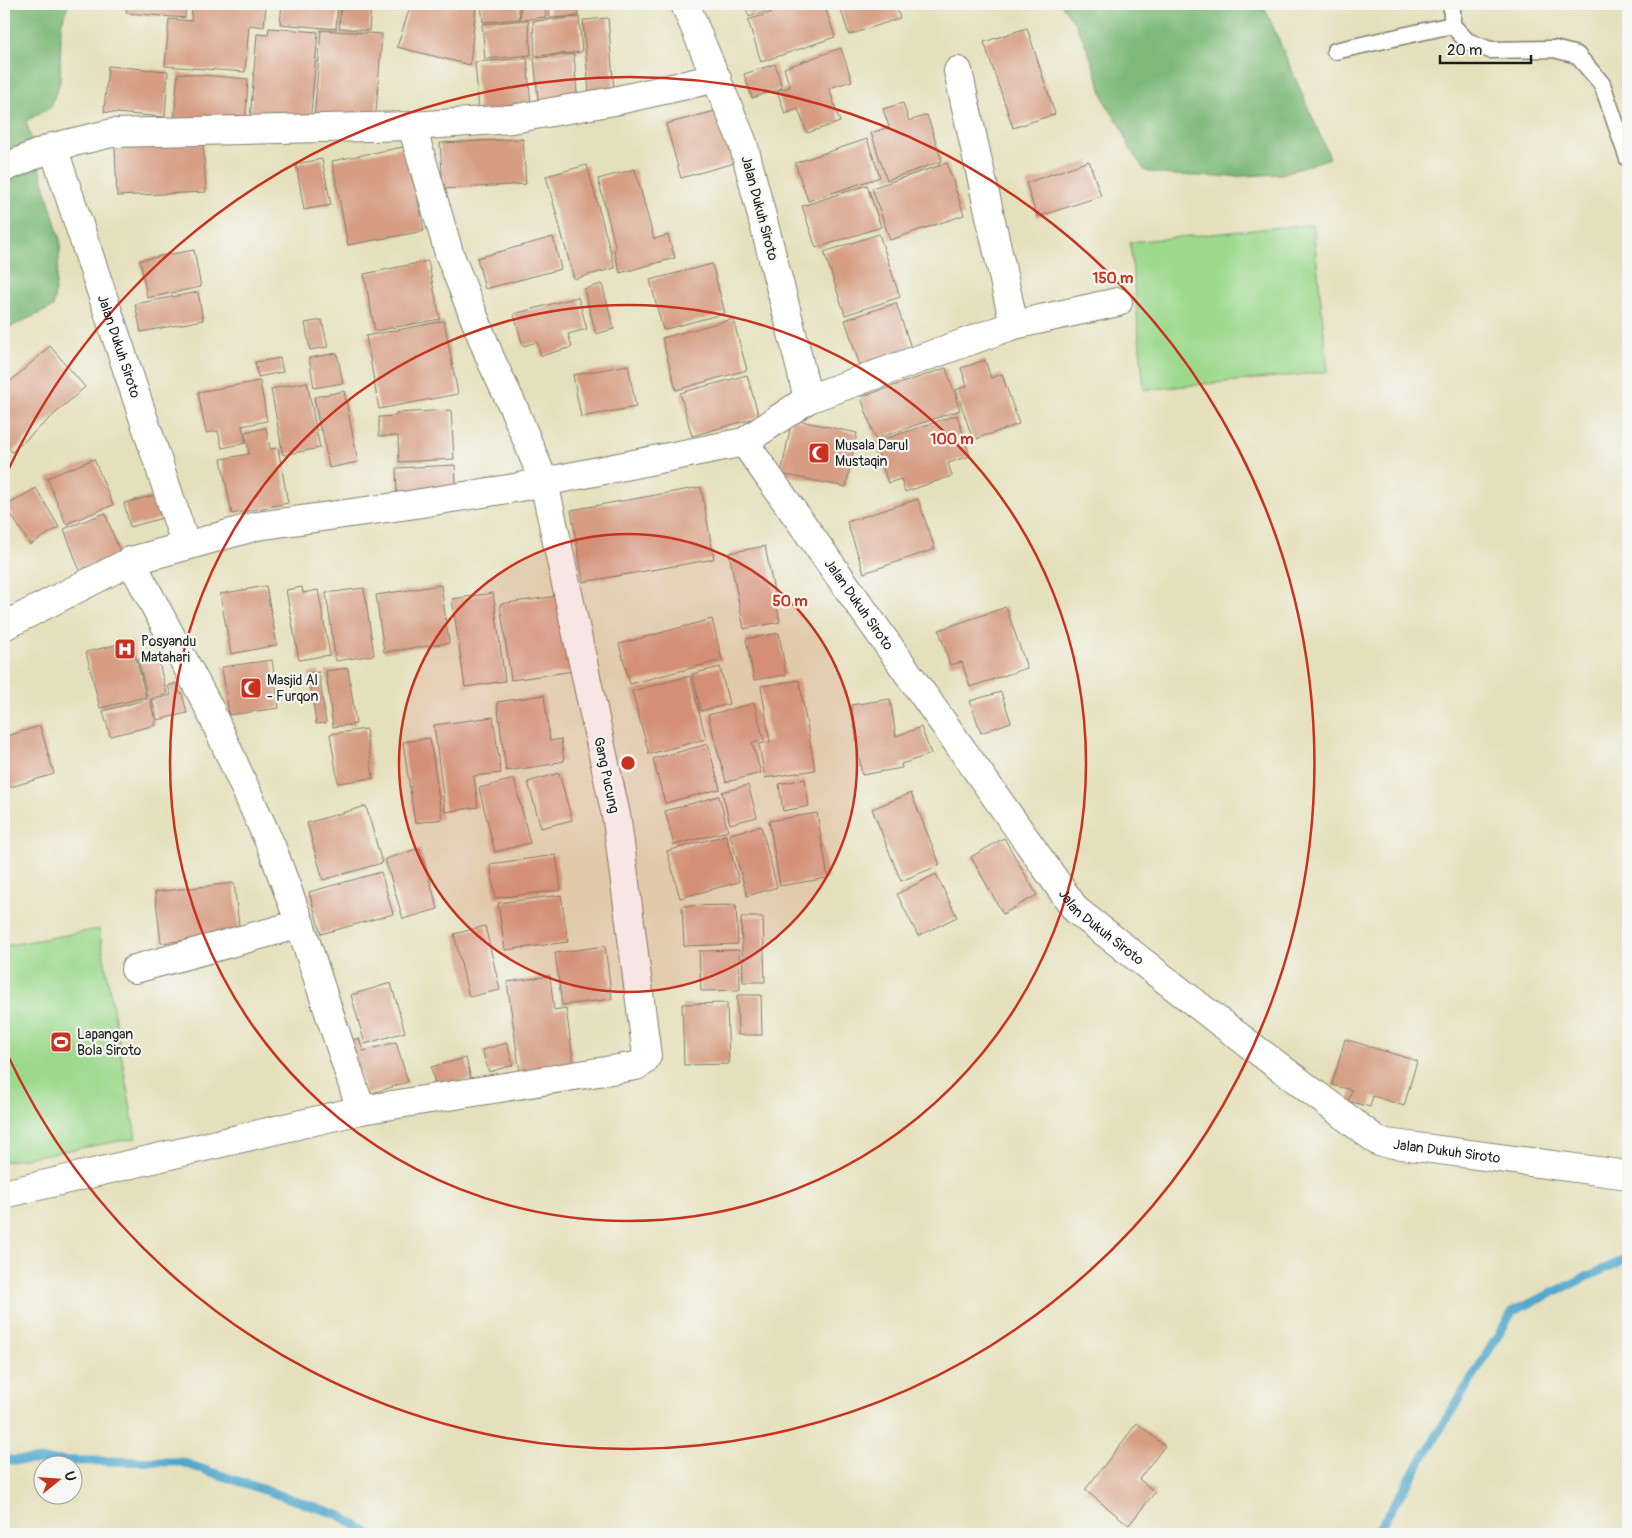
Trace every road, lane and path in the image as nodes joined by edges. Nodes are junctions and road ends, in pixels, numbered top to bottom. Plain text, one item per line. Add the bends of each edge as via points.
1 (685, 4) edge
2 (1452, 4) edge
3 (1452, 25) junction
4 (1335, 51) dead end
5 (958, 71) dead end
6 (717, 78) junction
7 (412, 126) junction
8 (53, 147) junction
9 (1628, 159) edge
10 (4, 168) edge
11 (1118, 302) dead end
12 (1014, 325) junction
13 (808, 398) junction
14 (744, 442) junction
15 (544, 482) junction
16 (186, 546) junction
17 (131, 561) junction
18 (4, 626) edge
19 (300, 924) junction
20 (134, 969) dead end
21 (361, 1110) junction
22 (1628, 1176) edge
23 (4, 1194) edge

1 - 6 street, Jalan Dukuh Siroto
2 - 3 lane
3 - 4 lane
3 - 9 lane via 1467,41 1490,50 1554,49 1578,55 1602,84
5 - 12 street
6 - 7 street via 512,119
6 - 13 street, Jalan Dukuh Siroto via 743,143
7 - 8 street via 112,133
7 - 15 street via 449,253
8 - 10 street
8 - 16 street, Jalan Dukuh Siroto
11 - 12 street
12 - 13 street
13 - 14 street
14 - 15 street
14 - 22 street, Jalan Dukuh Siroto via 1076,910 1379,1142
15 - 16 street via 256,526
15 - 21 street, Gang Pucung via 617,820 647,1056 636,1066
16 - 17 street
17 - 18 street
17 - 19 street via 208,706 272,848
19 - 20 street
19 - 21 street
21 - 23 street

